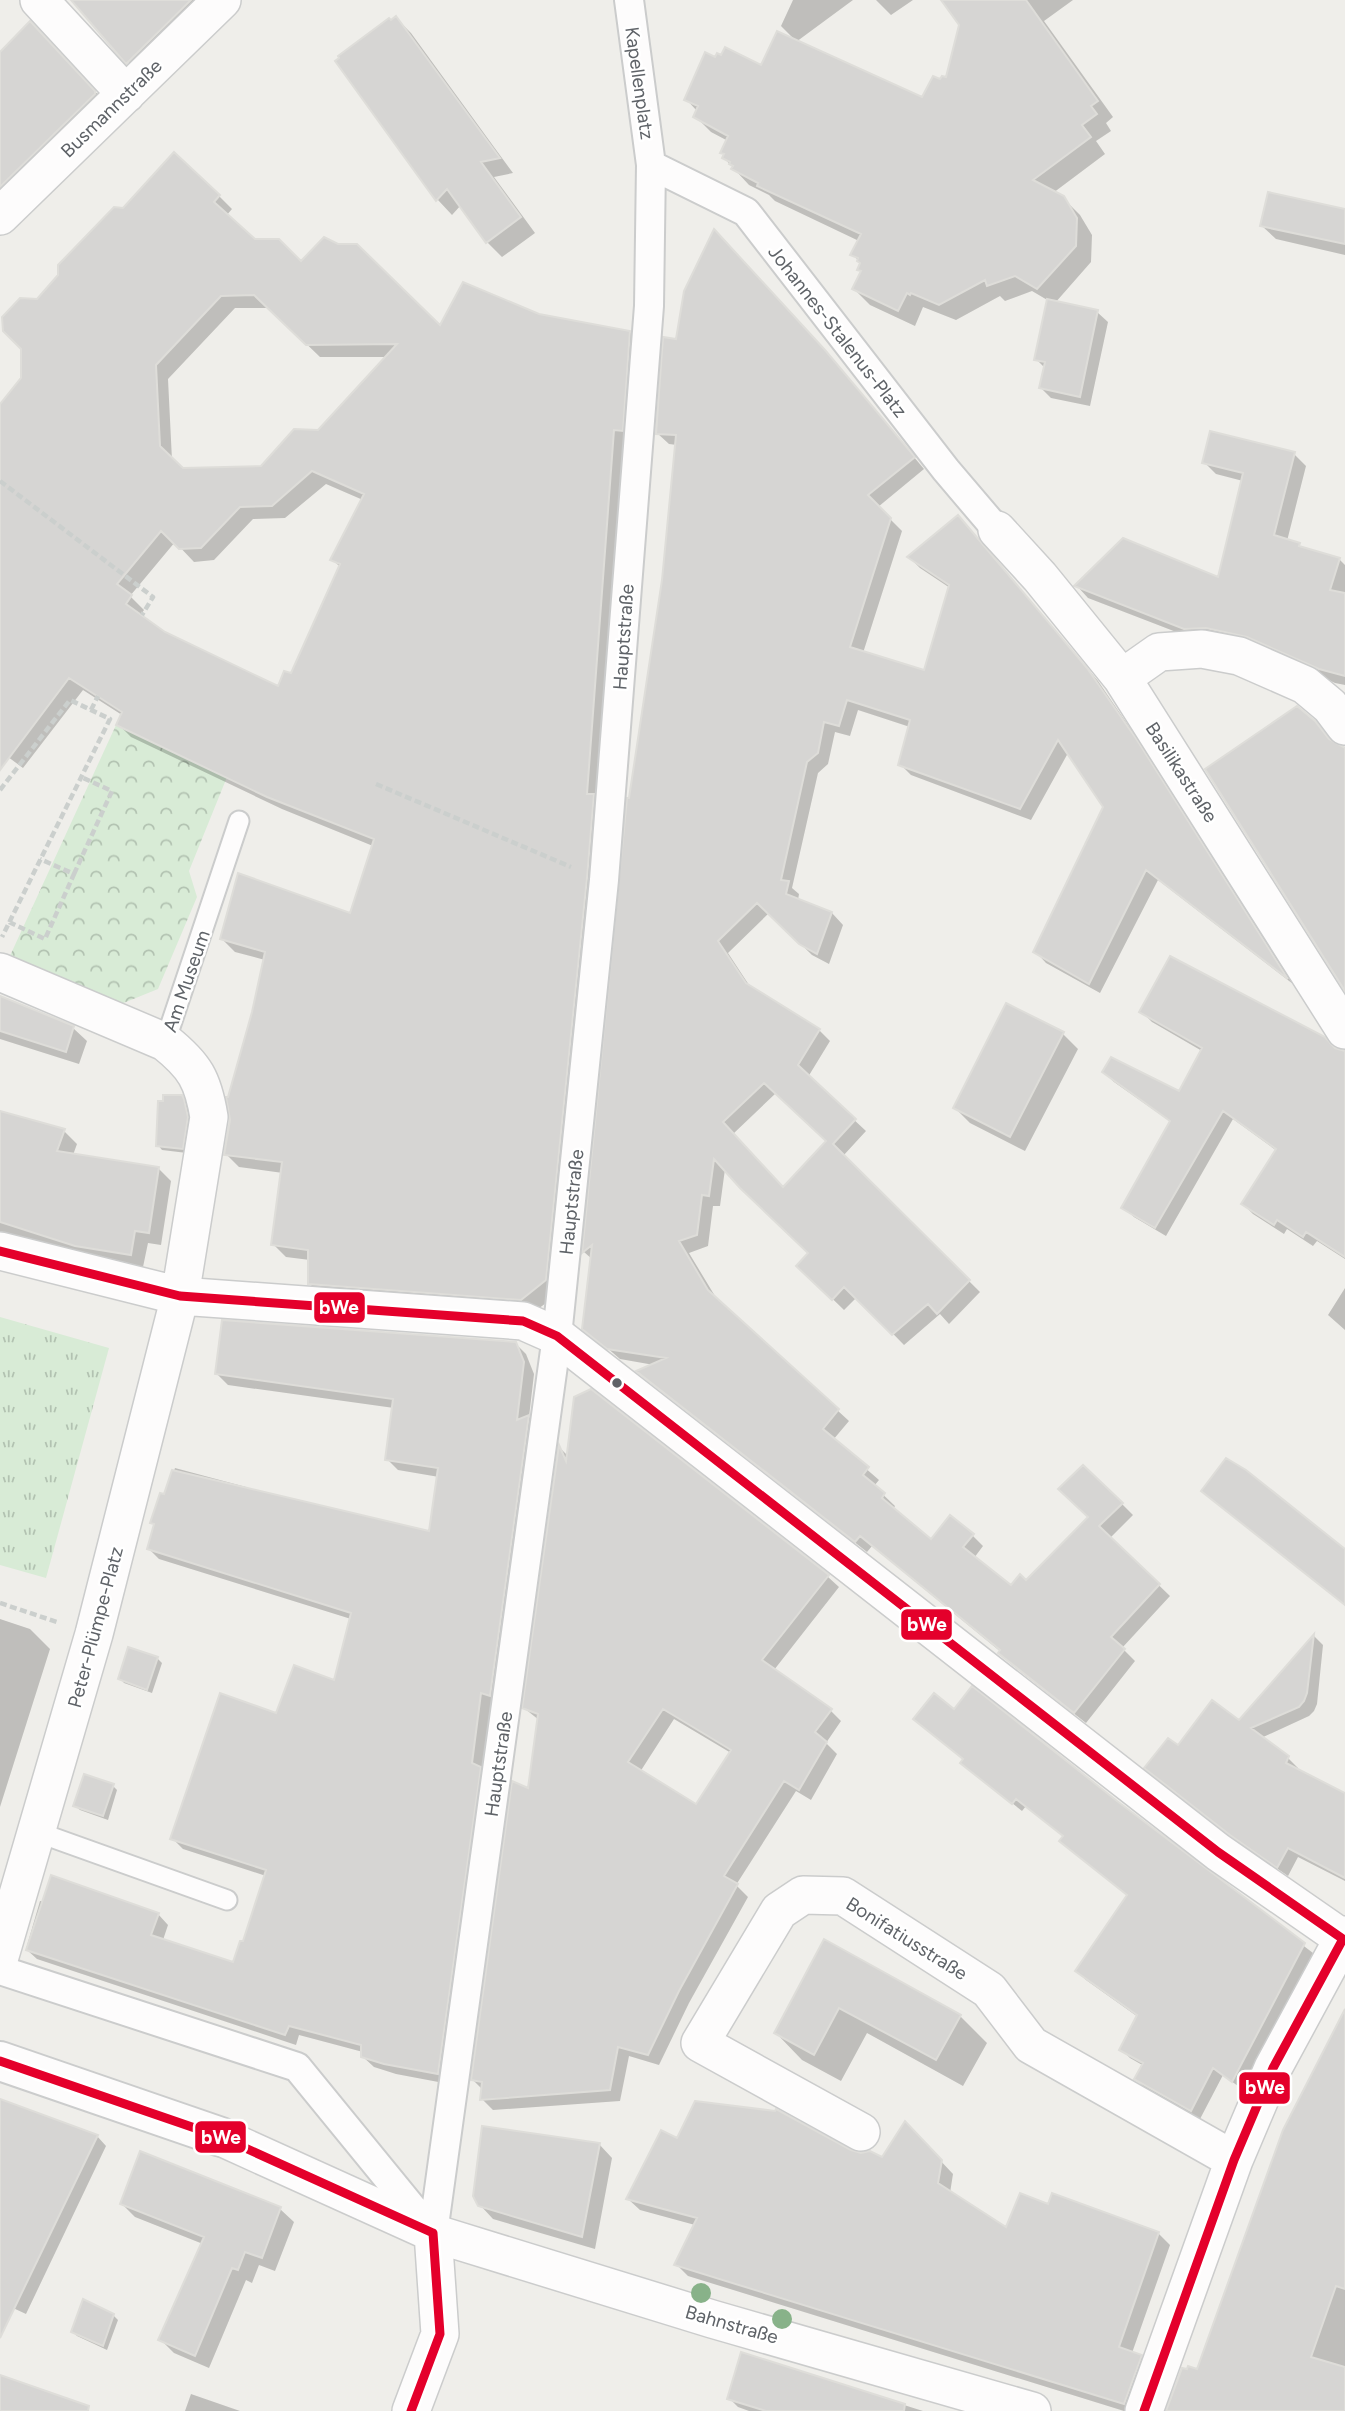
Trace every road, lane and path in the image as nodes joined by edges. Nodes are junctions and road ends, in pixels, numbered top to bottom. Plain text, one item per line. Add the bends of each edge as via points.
1 (38, 0) edge
2 (222, 0) edge
3 (629, 0) edge
4 (126, 94) junction
5 (652, 165) junction
6 (0, 216) edge
7 (0, 481) edge
8 (997, 530) joint
9 (142, 615) dead end
10 (1122, 678) junction
11 (97, 696) dead end
12 (91, 710) junction
13 (1345, 726) edge
14 (81, 777) junction
15 (376, 784) dead end
16 (0, 790) edge
17 (239, 821) dead end
18 (40, 859) junction
19 (74, 874) junction
20 (604, 880) junction
21 (9, 922) junction
22 (0, 940) edge
23 (0, 972) edge
24 (1345, 1030) edge
25 (165, 1042) junction
26 (0, 1251) edge
27 (180, 1296) junction
28 (557, 1336) junction
29 (0, 1603) edge
30 (94, 1634) junction
31 (37, 1832) junction
32 (227, 1900) dead end
33 (1344, 1938) edge
34 (0, 1956) edge
35 (0, 1970) edge
36 (0, 2061) edge
37 (861, 2132) dead end
38 (220, 2137) joint
39 (1234, 2160) junction
40 (433, 2233) junction
41 (411, 2411) edge
42 (1032, 2411) edge
43 (1144, 2411) edge

1 - 4 street
2 - 4 street, Busmannstraße
3 - 5 street, Kapellenplatz
4 - 6 street, Busmannstraße
5 - 8 street, Johannes-Stalenus-Platz via 746,212
5 - 20 street, Hauptstraße via 649,306
7 - 9 path via 153,597
8 - 10 street, Basilikastraße
10 - 13 street via 1159,652 1202,649 1239,656 1305,685
10 - 24 street, Basilikastraße
11 - 12 path
12 - 14 path via 110,719
12 - 16 path via 70,700
14 - 18 path
14 - 19 path via 111,791
15 - 20 path
17 - 25 lane, Am Museum
18 - 19 path
18 - 21 path
19 - 21 path via 45,939
20 - 28 street, Hauptstraße
21 - 22 path
23 - 25 street
25 - 27 street, Am Museum via 188,1060 204,1090 209,1117
26 - 27 street
27 - 28 street via 523,1321
27 - 30 street, Peter-Plümpe-Platz
28 - 33 street via 1218,1852
28 - 40 street, Hauptstraße
29 - 30 path
30 - 31 street, Peter-Plümpe-Platz
31 - 32 lane
31 - 34 street, Peter-Plümpe-Platz
33 - 39 street via 1273,2068
35 - 40 street via 297,2067
36 - 38 street
37 - 39 street, Bonifatiusstraße via 700,2043 779,1911 803,1895 843,1896 989,1990 1031,2045
38 - 40 street, Bahnstraße
39 - 43 street
40 - 41 street via 440,2334
40 - 42 street, Bahnstraße

